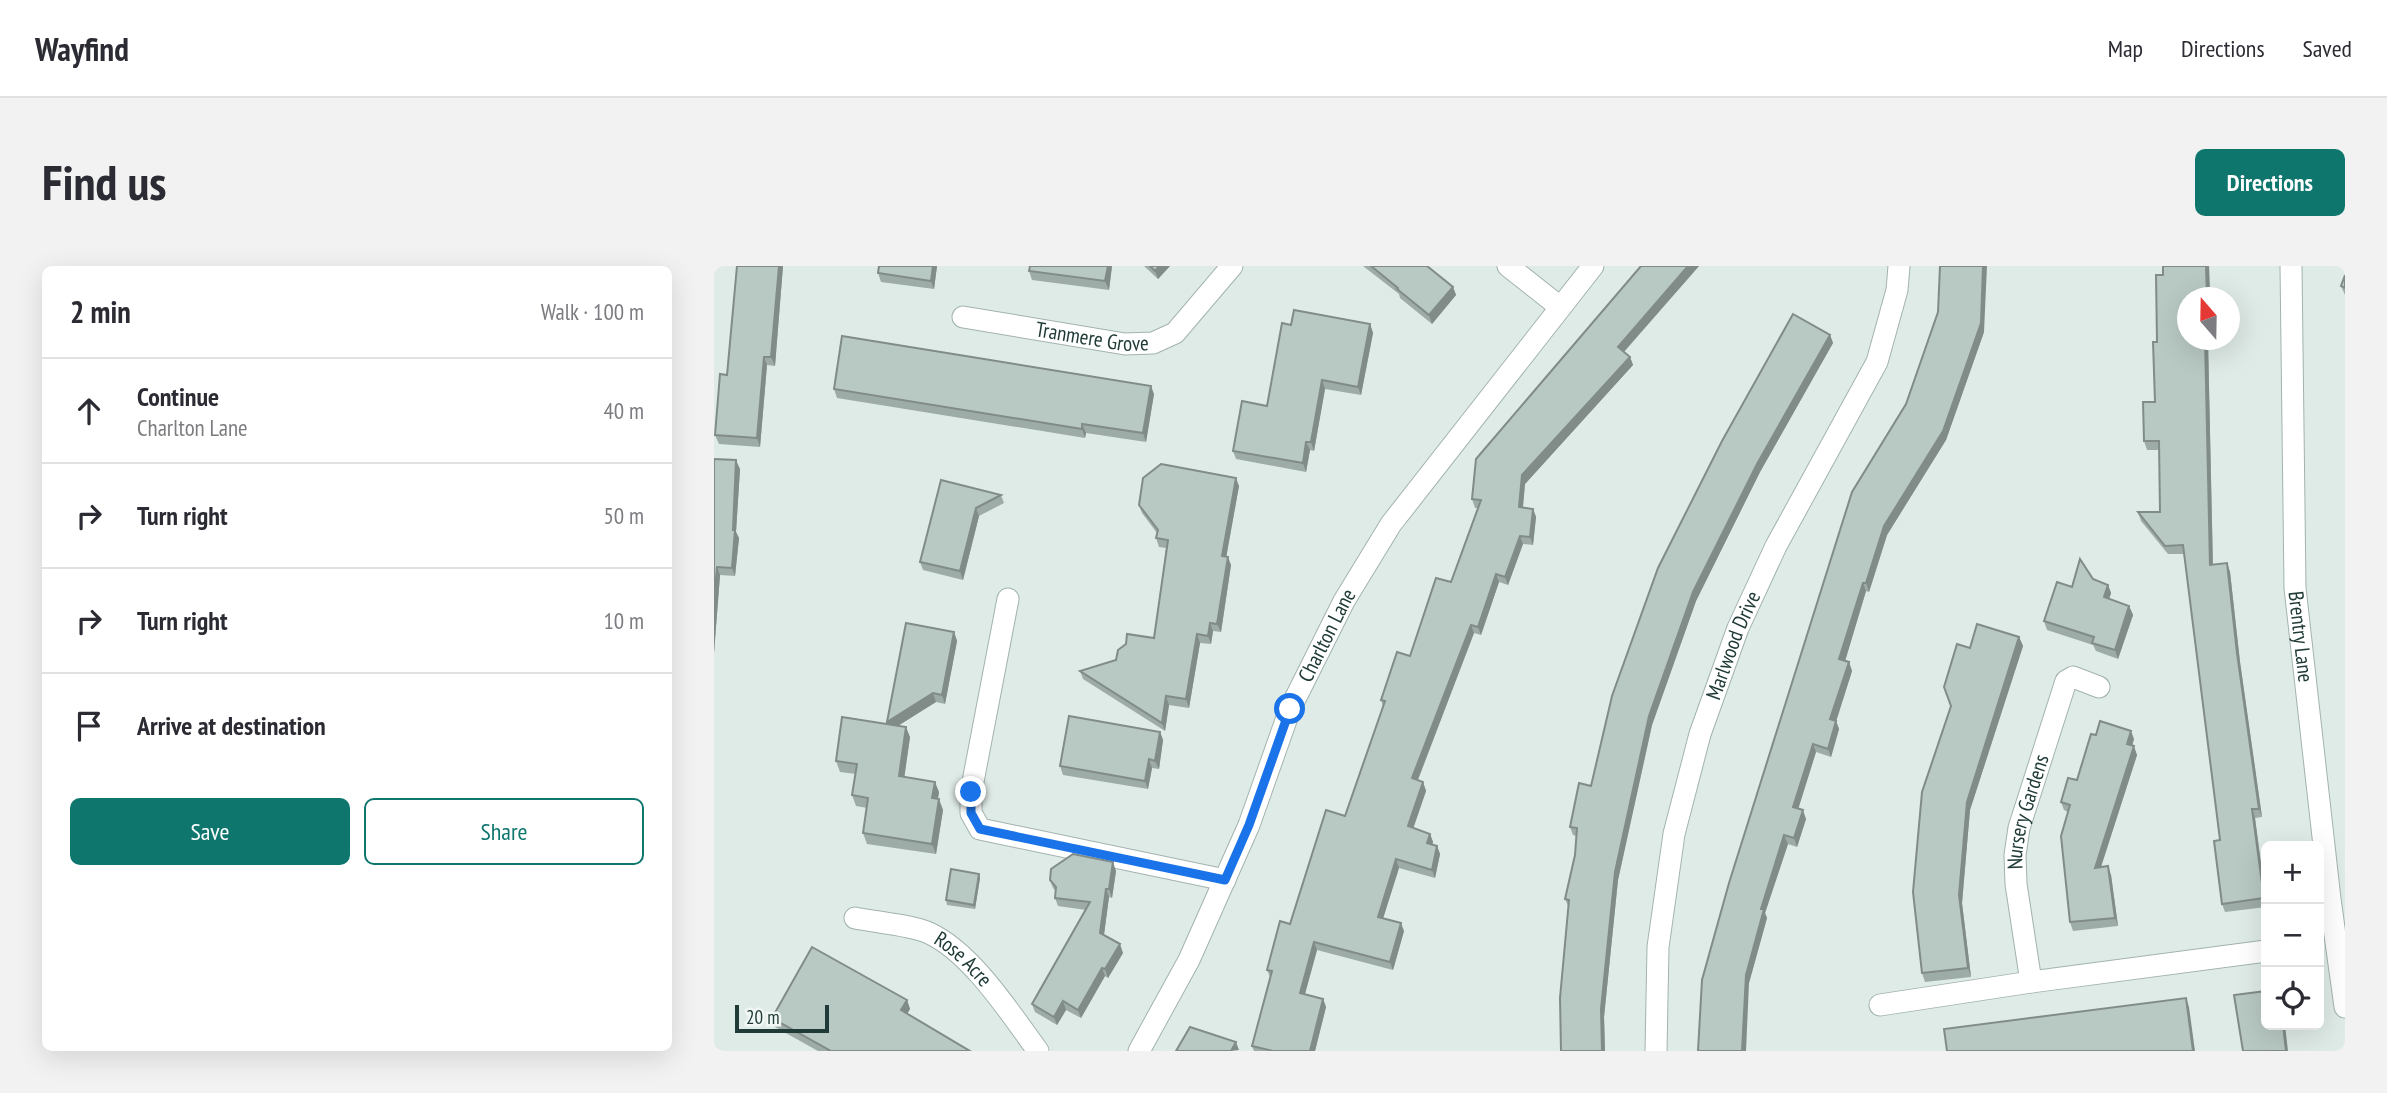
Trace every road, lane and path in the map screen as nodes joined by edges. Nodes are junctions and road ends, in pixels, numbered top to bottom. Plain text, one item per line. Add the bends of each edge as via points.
1 (1232, 266) edge
2 (1508, 266) edge
3 (1593, 266) edge
4 (1899, 266) edge
5 (2291, 266) edge
6 (1560, 307) junction
7 (963, 317) dead end
8 (1008, 599) dead end
9 (2099, 687) dead end
10 (1225, 880) junction
11 (2337, 899) edge
12 (855, 918) dead end
13 (2327, 943) edge
14 (2261, 952) edge
15 (2031, 982) junction
16 (1880, 1005) dead end
17 (2345, 1007) edge
18 (1038, 1051) edge
19 (1139, 1051) edge
20 (1656, 1051) edge

1 - 7 street, Tranmere Grove via 1175,333 1153,343 1125,344
2 - 6 street
3 - 6 street, Charlton Lane
4 - 20 street, Marlwood Drive via 1877,362 1776,546 1738,628 1700,734 1674,834 1659,935
5 - 11 street, Brentry Lane via 2295,588
6 - 10 street, Charlton Lane via 1391,524 1344,601 1290,709
8 - 10 street via 971,792 971,813 980,829
9 - 15 street, Nursery Gardens via 2073,677 2066,681 2019,828 2016,884
10 - 19 street, Charlton Lane via 1189,960
11 - 13 street, Brentry Lane
12 - 18 street, Rose Acre via 928,932 955,950 998,996
13 - 17 street, Brentry Lane
14 - 15 street
15 - 16 street

